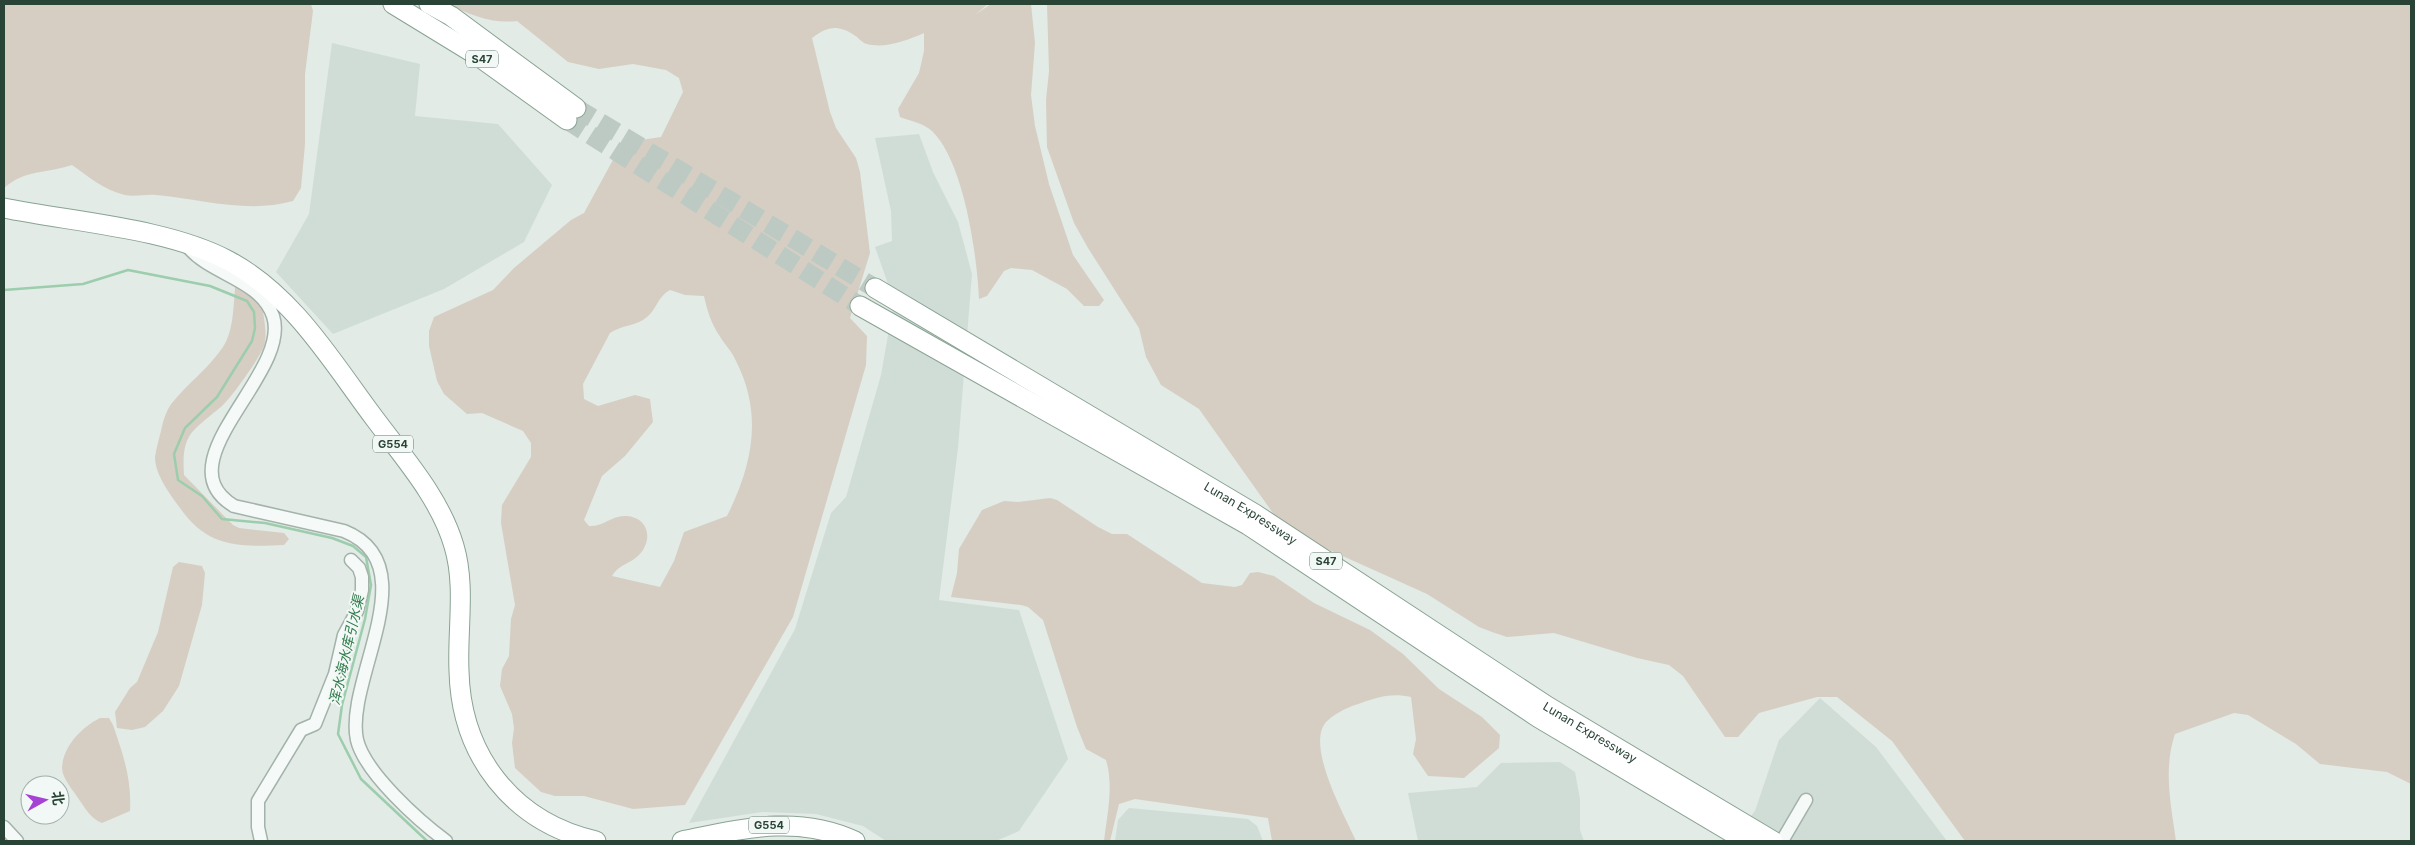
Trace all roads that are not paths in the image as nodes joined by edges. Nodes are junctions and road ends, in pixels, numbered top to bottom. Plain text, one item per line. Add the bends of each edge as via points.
1 (393, 4) edge
2 (429, 4) edge
3 (4, 208) edge
4 (185, 244) junction
5 (875, 288) tunnel mouth
6 (860, 306) tunnel mouth
7 (351, 560) dead end
8 (367, 611) junction
9 (1806, 800) dead end
10 (4, 827) edge
11 (18, 841) edge
12 (261, 841) edge
13 (446, 841) edge
14 (596, 841) edge
15 (682, 841) edge
16 (855, 841) edge
17 (1746, 841) edge
18 (1773, 841) edge
19 (1782, 841) edge

1 - 2 highway, S47 via 571,114 451,16
3 - 4 highway, G554
4 - 8 street via 201,259 258,295 269,308 274,322 267,358 215,455 211,474 216,490 227,502 243,509 344,531 359,539 373,555 382,586
4 - 14 highway, G554 via 235,264 286,304 412,468 442,518 457,559 460,693 468,730 477,750 500,784 526,809 556,827
5 - 18 highway, Lunan Expressway / S47 via 1255,514 1547,706
6 - 17 highway, Lunan Expressway / S47 via 1248,525 1539,718
7 - 8 street via 362,577
8 - 12 street via 344,635 334,674 315,724 302,730 258,801
8 - 13 street via 357,741 374,772 421,821
9 - 19 street
10 - 11 street
15 - 16 highway, G554 via 745,828 783,825 821,829

